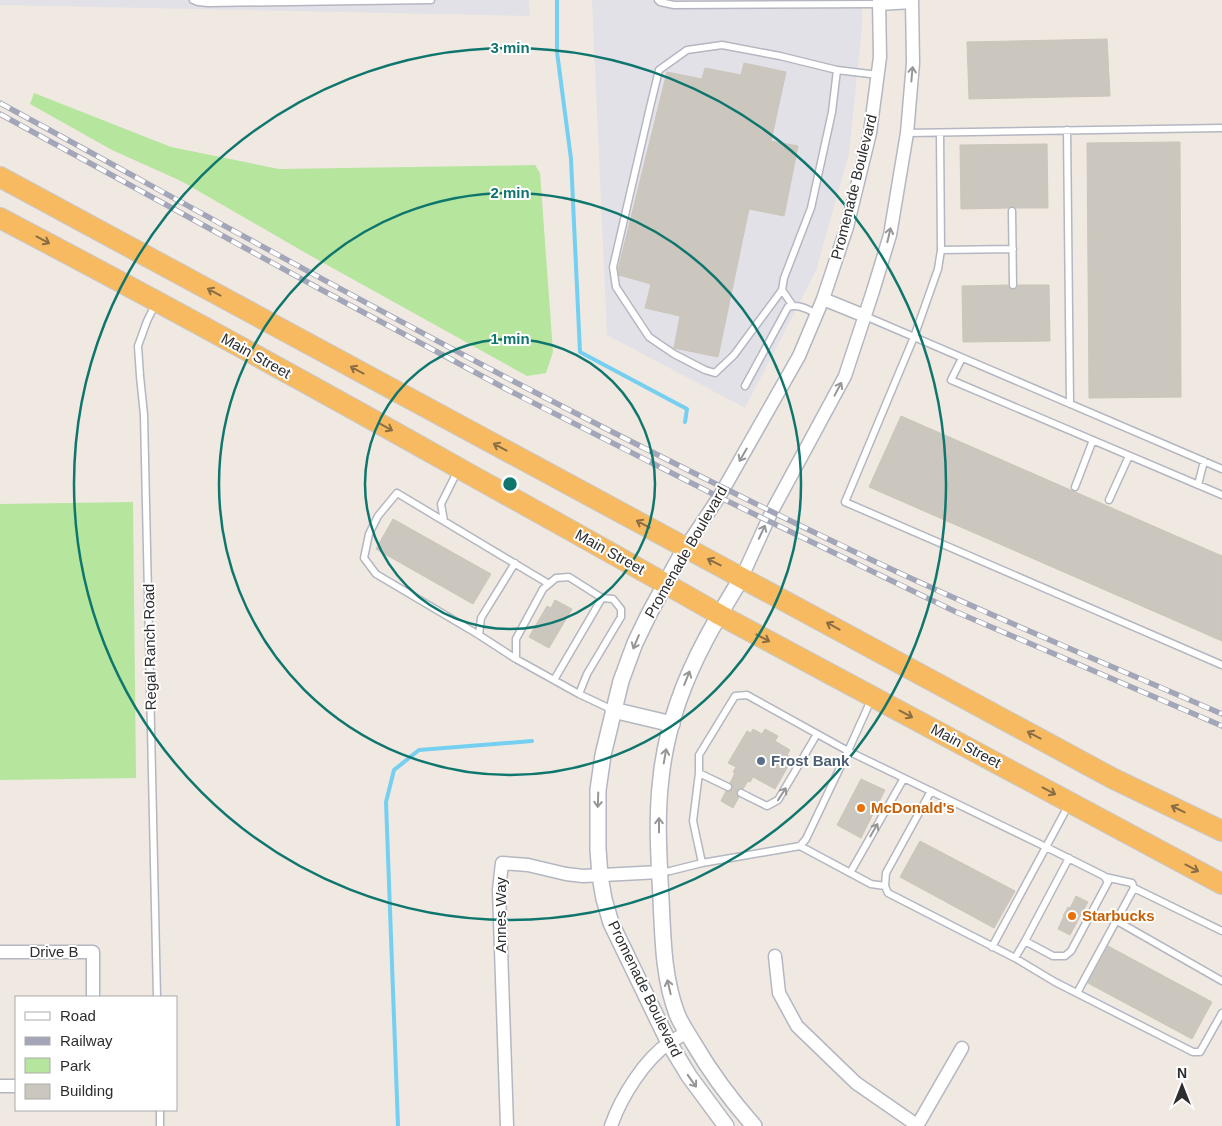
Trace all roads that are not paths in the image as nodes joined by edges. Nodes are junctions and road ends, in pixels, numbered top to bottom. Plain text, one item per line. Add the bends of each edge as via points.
1 (193, 0) edge
2 (431, 0) edge
3 (658, 0) edge
4 (912, 1) edge
5 (838, 2) edge
6 (879, 2) edge
7 (838, 70) junction
8 (878, 75) junction
9 (1222, 128) edge
10 (1067, 130) junction
11 (907, 133) junction
12 (940, 133) junction
13 (0, 177) edge
14 (1012, 211) dead end
15 (0, 218) edge
16 (1012, 249) junction
17 (941, 250) junction
18 (1013, 285) dead end
19 (782, 290) junction
20 (823, 299) junction
21 (157, 301) junction
22 (793, 306) junction
23 (817, 314) junction
24 (865, 316) junction
25 (914, 337) junction
26 (962, 358) junction
27 (745, 386) dead end
28 (1070, 404) junction
29 (1093, 440) junction
30 (1129, 456) junction
31 (1204, 461) junction
32 (459, 468) junction
33 (1222, 469) edge
34 (1198, 485) junction
35 (1075, 487) dead end
36 (1222, 495) edge
37 (1109, 500) dead end
38 (444, 521) junction
39 (685, 548) junction
40 (515, 564) junction
41 (742, 576) junction
42 (665, 583) junction
43 (549, 584) junction
44 (602, 598) junction
45 (720, 615) junction
46 (479, 635) junction
47 (516, 659) junction
48 (1222, 665) edge
49 (554, 680) junction
50 (579, 694) junction
51 (872, 696) junction
52 (613, 710) junction
53 (672, 724) junction
54 (817, 734) junction
55 (848, 751) junction
56 (699, 772) junction
57 (904, 778) junction
58 (728, 787) dead end
59 (931, 792) junction
60 (741, 793) dead end
61 (1070, 802) junction
62 (1222, 831) edge
63 (800, 846) junction
64 (1046, 847) junction
65 (1069, 858) junction
66 (702, 863) junction
67 (660, 872) junction
68 (850, 873) junction
69 (600, 876) junction
70 (1105, 877) junction
71 (1222, 884) edge
72 (885, 886) junction
73 (1134, 888) junction
74 (1116, 920) junction
75 (1222, 931) edge
76 (1024, 941) junction
77 (992, 947) junction
78 (0, 952) edge
79 (775, 956) dead end
80 (1015, 958) junction
81 (1222, 981) edge
82 (1077, 994) junction
83 (93, 996) edge
84 (158, 996) edge
85 (1222, 1013) edge
86 (687, 1032) junction
87 (669, 1043) junction
88 (962, 1048) dead end
89 (0, 1086) edge
90 (15, 1086) edge
91 (160, 1111) edge
92 (160, 1126) edge
93 (507, 1126) edge
94 (610, 1126) edge
95 (726, 1126) edge
96 (754, 1126) edge
97 (918, 1126) edge

1 - 2 lane via 208,3
3 - 5 lane via 674,5
4 - 6 street
11 -> 4 street, Promenade Boulevard via 913,63
5 - 6 lane
6 - 8 street, Promenade Boulevard
7 - 8 lane
7 - 19 lane via 811,208
7 - 19 lane via 722,46 687,50 659,70 650,104 613,267 616,287 649,338 705,370 716,372 734,355
8 - 20 street, Promenade Boulevard via 868,142 847,227
9 - 10 lane
10 - 12 lane
10 - 28 lane
11 - 12 lane
24 -> 11 street, Promenade Boulevard via 890,235
12 - 17 lane
39 -> 13 highway
14 - 16 lane
15 -> 21 highway, Main Street
16 - 17 lane
16 - 18 lane
17 - 25 lane via 938,269
19 - 22 lane
20 - 23 street, Promenade Boulevard
20 - 24 street
21 -> 32 highway, Main Street
21 - 84 lane, Regal Ranch Road via 138,346 144,415
22 - 23 lane
22 - 27 lane via 788,307
23 -> 39 street, Promenade Boulevard via 799,356 719,497
24 - 25 lane
41 -> 24 street, Promenade Boulevard via 772,511 845,376
25 - 26 lane
25 - 48 lane via 845,502
26 - 28 lane
26 - 29 lane via 952,380
28 - 31 lane
29 - 30 lane
29 - 35 lane
30 - 34 lane
30 - 37 lane
31 - 33 lane
31 - 34 lane
32 - 38 lane via 441,504
32 - 42 highway, Main Street
34 - 36 lane
38 - 40 lane
38 - 46 lane via 397,493 378,516 369,534 364,558 376,574
41 -> 39 highway
39 - 42 street, Promenade Boulevard
40 - 43 lane
40 - 46 lane via 481,618
41 - 45 street, Promenade Boulevard
62 -> 41 highway via 1103,773
42 - 45 highway, Main Street
42 -> 52 street, Promenade Boulevard via 635,643
43 - 44 lane via 556,578 569,577
43 - 47 lane via 543,589 516,639
44 - 49 lane
44 - 50 lane via 613,599 621,609 621,617 587,674
45 -> 51 highway, Main Street
53 -> 45 street, Promenade Boulevard via 690,672
46 - 47 lane
47 - 49 lane
49 - 50 lane
50 - 52 lane
51 - 55 lane
51 -> 61 highway, Main Street
52 - 53 street
52 -> 69 street, Promenade Boulevard via 598,790
67 -> 53 street, Promenade Boulevard via 661,777
54 - 55 lane
54 - 56 lane via 747,695 735,696 699,755
60 -> 54 lane via 767,806 778,800
55 - 57 lane
55 - 63 lane
56 - 58 lane
56 - 66 lane via 693,821
57 - 59 lane
68 -> 57 lane
59 - 64 lane
59 - 72 lane via 886,873
61 - 64 lane
61 -> 71 highway, Main Street
63 - 66 lane
63 - 68 lane
64 - 65 lane
64 - 77 lane
65 - 70 lane
65 - 76 lane
66 - 67 lane
67 - 69 street, Annes Way
86 -> 67 street, Promenade Boulevard via 669,991
68 - 72 lane via 871,884
69 - 87 street, Promenade Boulevard via 611,923
69 - 93 street, Annes Way via 502,863 499,890
70 - 73 lane via 1132,883
70 - 76 lane via 1108,882 1071,951 1065,956 1053,956
72 - 77 lane via 888,893
73 - 74 lane
73 - 75 lane
74 - 81 lane
74 - 82 lane
76 - 80 lane
77 - 80 lane
78 - 83 street, Drive B via 93,952
79 - 97 street via 779,993 797,1026 856,1083
80 - 82 lane
82 - 85 lane via 1193,1052 1200,1052
86 - 87 street
86 - 96 street, Promenade Boulevard via 707,1066
87 - 94 street via 638,1075
87 -> 95 street, Promenade Boulevard
88 - 97 street
89 - 90 street
91 - 92 lane

